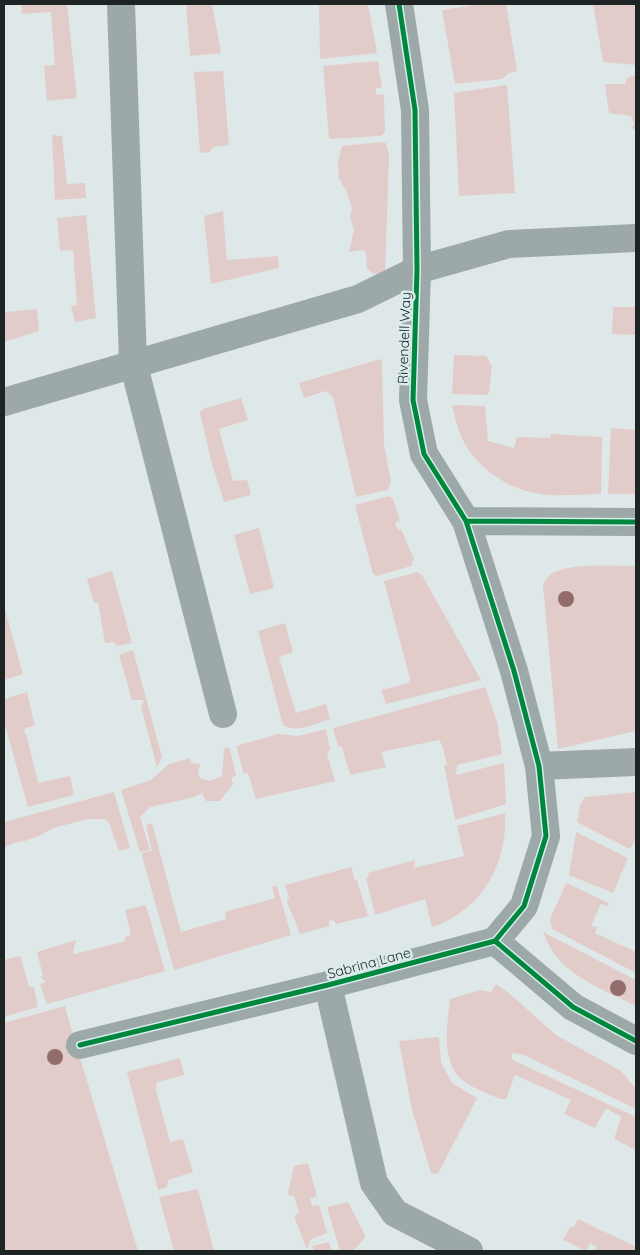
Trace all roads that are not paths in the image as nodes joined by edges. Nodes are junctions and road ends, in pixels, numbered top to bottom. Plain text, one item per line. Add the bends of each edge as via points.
1 (120, 4) edge
2 (399, 4) edge
3 (636, 238) edge
4 (417, 270) junction
5 (133, 362) junction
6 (4, 402) edge
7 (466, 521) junction
8 (636, 522) edge
9 (223, 714) dead end
10 (636, 762) edge
11 (539, 766) junction
12 (495, 941) junction
13 (328, 985) junction
14 (636, 1041) edge
15 (80, 1045) dead end
16 (469, 1251) edge

1 - 5 street
2 - 4 street, Rivendell Way via 415,110
3 - 4 street via 510,244
4 - 5 street via 358,298
4 - 7 street, Rivendell Way via 413,400 424,454
5 - 6 street
5 - 9 street
7 - 8 street
7 - 11 street, Rivendell Way via 514,671
10 - 11 street
11 - 12 street, Rivendell Way via 546,836 524,906
12 - 13 street, Sabrina Lane
12 - 14 street via 573,1007
13 - 15 street, Sabrina Lane
13 - 16 street via 374,1183 395,1213

